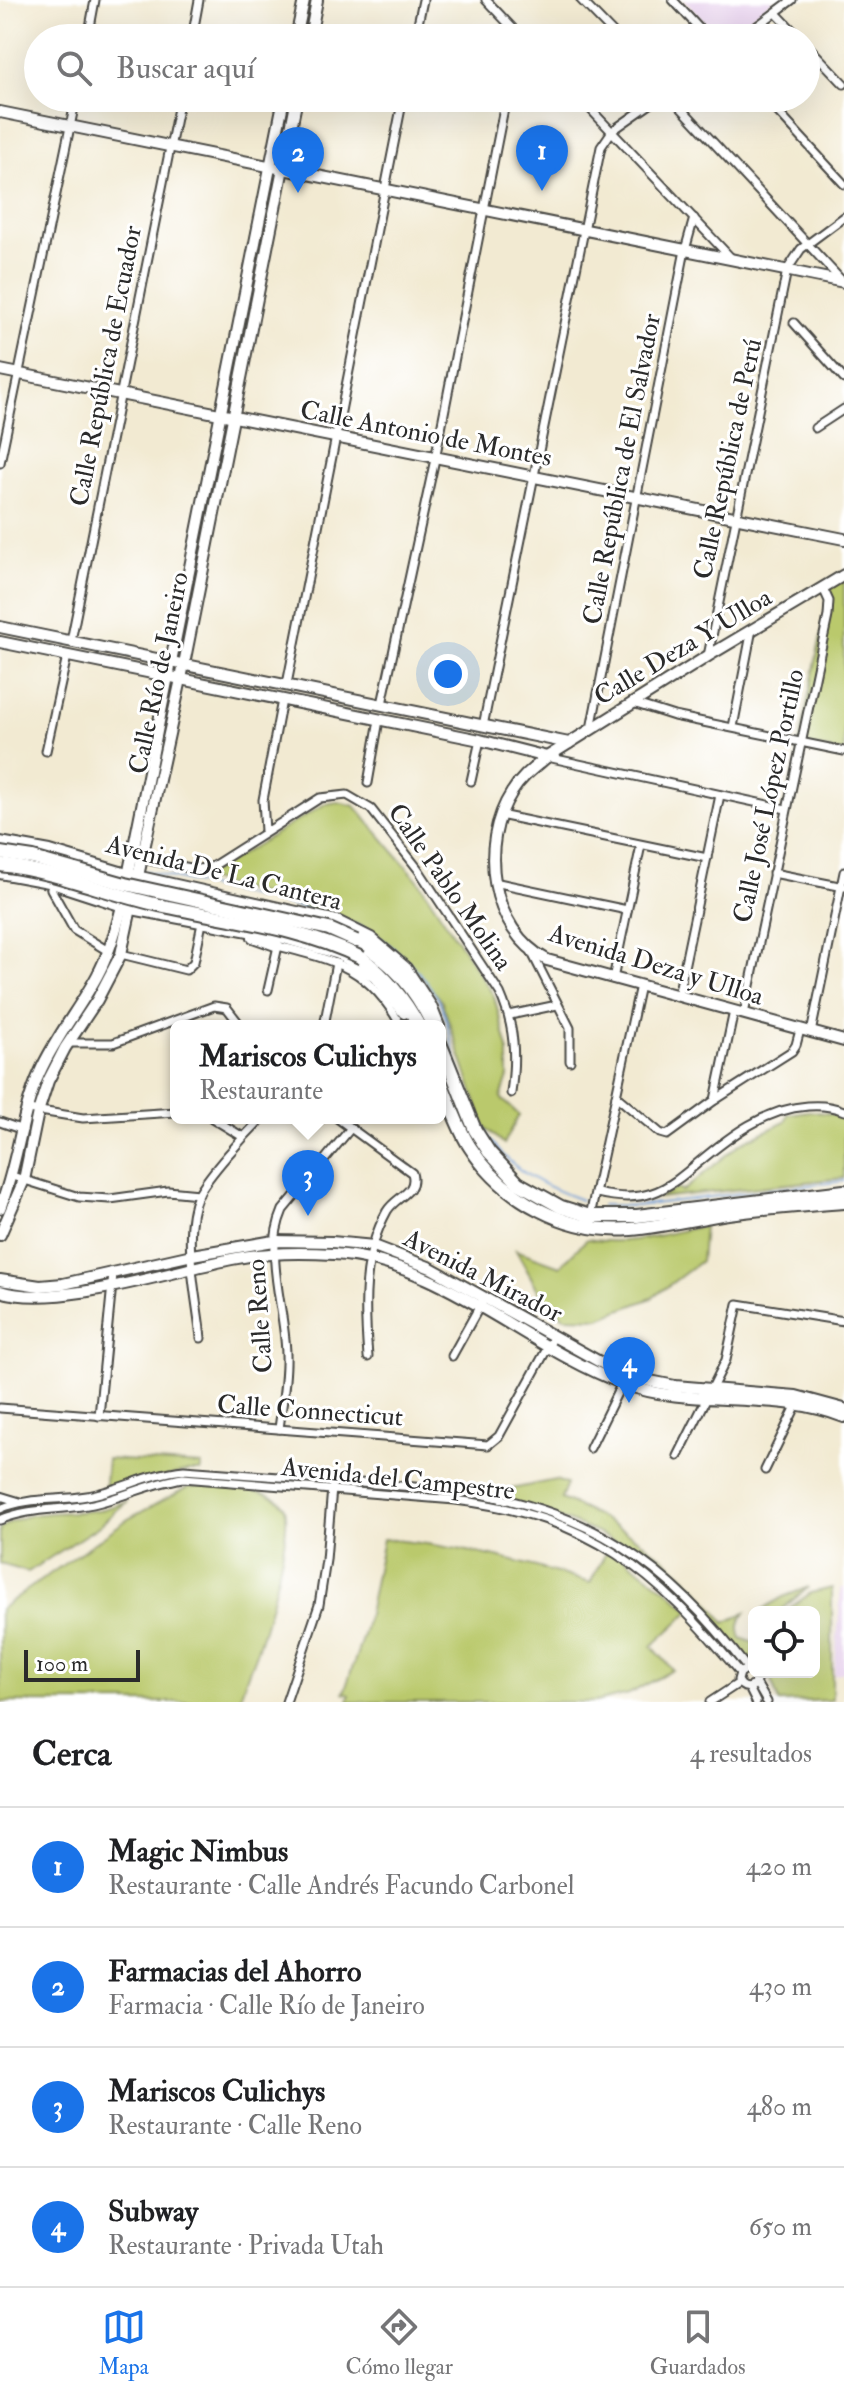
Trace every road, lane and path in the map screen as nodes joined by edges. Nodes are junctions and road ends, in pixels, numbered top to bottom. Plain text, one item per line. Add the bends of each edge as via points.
1 (95, 0) edge
2 (199, 0) edge
3 (304, 0) edge
4 (317, 0) edge
5 (423, 0) edge
6 (486, 0) edge
7 (581, 0) edge
8 (673, 0) edge
9 (792, 0) edge
10 (776, 13) junction
11 (91, 24) edge
12 (195, 24) edge
13 (299, 24) edge
14 (313, 24) edge
15 (418, 24) edge
16 (507, 24) edge
17 (604, 24) edge
18 (695, 24) edge
19 (761, 24) edge
20 (787, 24) edge
21 (820, 59) edge
22 (844, 84) edge
23 (0, 112) edge
24 (73, 112) edge
25 (177, 112) edge
26 (281, 112) edge
27 (294, 112) edge
28 (400, 112) edge
29 (503, 112) edge
30 (594, 112) edge
31 (639, 112) edge
32 (685, 112) edge
33 (778, 112) edge
34 (70, 127) junction
35 (612, 131) junction
36 (170, 147) junction
37 (270, 167) junction
38 (283, 169) junction
39 (844, 184) edge
40 (383, 189) junction
41 (484, 210) junction
42 (844, 217) edge
43 (694, 218) junction
44 (584, 230) junction
45 (807, 244) junction
46 (685, 250) junction
47 (732, 259) junction
48 (787, 270) junction
49 (843, 282) edge
50 (794, 323) dead end
51 (0, 370) edge
52 (18, 374) junction
53 (844, 379) edge
54 (121, 394) junction
55 (844, 409) edge
56 (220, 415) junction
57 (234, 417) junction
58 (815, 428) dead end
59 (335, 438) junction
60 (435, 459) junction
61 (0, 463) edge
62 (533, 478) junction
63 (635, 498) junction
64 (736, 518) junction
65 (844, 539) edge
66 (844, 575) edge
67 (823, 588) junction
68 (0, 627) edge
69 (752, 629) junction
70 (71, 641) junction
71 (0, 642) edge
72 (67, 656) junction
73 (708, 656) junction
74 (171, 660) junction
75 (184, 663) junction
76 (168, 676) junction
77 (181, 679) junction
78 (287, 684) junction
79 (282, 700) junction
80 (633, 703) junction
81 (382, 704) junction
82 (379, 720) junction
83 (483, 726) junction
84 (733, 727) junction
85 (591, 729) junction
86 (480, 740) junction
87 (801, 742) junction
88 (569, 743) junction
89 (46, 751) dead end
90 (844, 751) edge
91 (547, 757) junction
92 (471, 781) dead end
93 (368, 783) dead end
94 (720, 795) junction
95 (786, 809) junction
96 (500, 815) junction
97 (265, 831) junction
98 (0, 842) edge
99 (641, 845) junction
100 (0, 853) edge
101 (707, 858) junction
102 (143, 859) junction
103 (78, 860) junction
104 (0, 865) edge
105 (844, 872) edge
106 (0, 873) edge
107 (773, 873) junction
108 (127, 874) junction
109 (139, 877) junction
110 (494, 882) junction
111 (184, 887) junction
112 (842, 887) edge
113 (51, 889) dead end
114 (78, 892) junction
115 (127, 908) junction
116 (627, 910) junction
117 (174, 918) junction
118 (202, 923) junction
119 (233, 929) junction
120 (278, 946) junction
121 (108, 951) junction
122 (532, 953) junction
123 (121, 954) junction
124 (336, 963) junction
125 (613, 979) junction
126 (640, 985) junction
127 (268, 990) dead end
128 (678, 996) junction
129 (557, 1005) junction
130 (739, 1013) junction
131 (510, 1015) junction
132 (397, 1018) edge
133 (176, 1020) edge
134 (236, 1020) edge
135 (325, 1020) edge
136 (411, 1020) edge
137 (413, 1020) edge
138 (432, 1020) edge
139 (434, 1020) edge
140 (170, 1022) edge
141 (806, 1032) junction
142 (844, 1041) edge
143 (68, 1043) junction
144 (446, 1059) edge
145 (570, 1061) dead end
146 (511, 1093) dead end
147 (446, 1094) edge
148 (616, 1096) junction
149 (715, 1100) junction
150 (33, 1111) junction
151 (844, 1111) edge
152 (170, 1112) edge
153 (0, 1122) edge
154 (222, 1124) edge
155 (256, 1124) edge
156 (345, 1124) edge
157 (351, 1128) junction
158 (23, 1130) junction
159 (243, 1137) junction
160 (486, 1159) junction
161 (12, 1176) junction
162 (24, 1180) junction
163 (844, 1191) edge
164 (597, 1193) junction
165 (199, 1194) junction
166 (844, 1202) edge
167 (4, 1204) edge
168 (590, 1216) junction
169 (0, 1235) edge
170 (274, 1241) junction
171 (374, 1246) junction
172 (274, 1253) junction
173 (192, 1255) junction
174 (370, 1258) junction
175 (193, 1268) junction
176 (113, 1280) junction
177 (3, 1286) edge
178 (485, 1297) junction
179 (479, 1307) junction
180 (844, 1321) edge
181 (201, 1338) dead end
182 (551, 1342) junction
183 (452, 1356) dead end
184 (368, 1357) dead end
185 (624, 1379) junction
186 (711, 1392) junction
187 (799, 1400) junction
188 (0, 1408) edge
189 (844, 1409) edge
190 (99, 1416) junction
191 (844, 1417) edge
192 (279, 1429) junction
193 (590, 1448) dead end
194 (678, 1456) dead end
195 (765, 1470) dead end
196 (332, 1481) junction
197 (130, 1487) junction
198 (332, 1491) junction
199 (455, 1495) junction
200 (0, 1496) edge
201 (22, 1503) junction
202 (40, 1505) junction
203 (0, 1509) edge
204 (0, 1520) edge
205 (592, 1528) junction
206 (588, 1538) junction
207 (748, 1666) edge
208 (748, 1672) edge
209 (740, 1673) junction
210 (752, 1678) edge
211 (739, 1683) junction
212 (752, 1686) junction
213 (286, 1702) edge
214 (710, 1702) edge
215 (756, 1702) edge
216 (767, 1702) edge

1 - 11 street
2 - 12 street
3 - 13 main road
4 - 14 main road
5 - 15 street
6 - 16 street
7 - 17 street
8 - 18 street
9 - 10 street
10 - 19 street
10 - 20 street
21 - 22 street
23 - 34 main road
24 - 34 street
25 - 36 street, Calle República de Ecuador
26 - 37 main road, Calle Río de Janeiro
27 - 38 main road, Calle Río de Janeiro
28 - 40 street
29 - 41 street
30 - 35 street
31 - 35 street
32 - 45 street
33 - 39 street
34 - 36 main road
34 - 52 street
35 - 43 street
35 - 44 street via 601,147
36 - 37 main road
36 - 54 street, Calle República de Ecuador
37 - 38 main road
37 - 56 main road, Calle Río de Janeiro
38 - 40 main road
38 - 57 main road, Calle Río de Janeiro
40 - 41 main road
40 - 59 street
41 - 44 main road
41 - 60 street
42 - 45 street
43 - 46 street, Calle República de El Salvador
43 - 47 street
44 - 46 main road
44 - 62 street
45 - 48 street
45 - 49 street
46 - 47 main road
46 - 63 street, Calle República de El Salvador
47 - 48 main road
48 - 49 main road
48 - 64 street, Calle República de Perú
50 - 53 street
51 - 52 main road, Calle Antonio de Montes
52 - 54 main road, Calle Antonio de Montes
52 - 61 street
54 - 56 main road, Calle Antonio de Montes
54 - 70 street, Calle República de Ecuador
55 - 58 street
56 - 57 main road, Calle Antonio de Montes
56 - 74 main road, Calle Río de Janeiro
57 - 59 main road, Calle Antonio de Montes
57 - 75 main road, Calle Río de Janeiro
59 - 60 main road, Calle Antonio de Montes
59 - 78 street
60 - 62 main road, Calle Antonio de Montes
60 - 81 street
62 - 63 main road, Calle Antonio de Montes
62 - 83 street
63 - 64 main road, Calle Antonio de Montes
63 - 85 street, Calle República de El Salvador
64 - 65 main road, Calle Antonio de Montes
64 - 73 street, Calle República de Perú
66 - 67 main road, Calle Deza Y Ulloa
67 - 69 main road, Calle Deza Y Ulloa
67 - 87 street, Calle José López Portillo via 830,606
68 - 70 main road
69 - 73 main road, Calle Deza Y Ulloa
69 - 84 street
70 - 74 main road
71 - 72 main road
72 - 76 main road
72 - 89 street
73 - 80 main road, Calle Deza Y Ulloa
74 - 75 main road
74 - 76 main road, Calle Río de Janeiro
75 - 77 main road, Calle Río de Janeiro
75 - 78 main road
76 - 77 main road
76 - 108 main road, Calle Río de Janeiro
77 - 79 main road
77 - 102 main road, Calle Río de Janeiro
78 - 81 main road
79 - 82 main road
79 - 97 street via 263,800
80 - 84 street
80 - 85 main road, Calle Deza Y Ulloa
81 - 83 main road
82 - 86 main road
82 - 93 street
83 - 88 main road
84 - 87 street
85 - 88 main road, Calle Deza Y Ulloa
86 - 91 main road
86 - 92 street
87 - 90 street
87 - 95 street, Calle José López Portillo
88 - 91 main road, Calle Deza Y Ulloa
91 - 94 street
91 - 96 main road, Avenida Deza y Ulloa via 524,776
94 - 95 street
94 - 101 street
95 - 107 street, Calle José López Portillo
96 - 99 street
96 - 110 main road, Avenida Deza y Ulloa
97 - 102 street, Calle Pablo Molina via 204,869
97 - 131 street, Calle Pablo Molina via 335,794 371,809 426,881
98 - 103 main road, Avenida De La Cantera
99 - 101 street
99 - 116 street
100 - 138 main road, Avenida De La Cantera, bridge via 329,929 373,950 406,981
101 - 128 street
102 - 109 main road, Calle Río de Janeiro
103 - 108 main road, Avenida De La Cantera
103 - 114 main road via 96,882 93,889
104 - 137 main road, Avenida De La Cantera, bridge via 316,938 381,972
105 - 112 street
106 - 114 main road, Avenida De La Cantera
107 - 112 street
107 - 130 street, Calle José López Portillo
108 - 109 main road, Avenida De La Cantera
108 - 115 main road, Calle Río de Janeiro
109 - 111 main road, Avenida De La Cantera
109 - 115 main road, Calle Río de Janeiro
110 - 116 street
110 - 122 main road, Avenida Deza y Ulloa via 518,939
111 - 117 main road via 165,899
111 - 139 main road, Avenida De La Cantera via 318,915 371,938 421,986
112 - 141 street
113 - 121 street via 74,930
114 - 115 main road, Avenida De La Cantera
115 - 117 main road, Avenida De La Cantera
115 - 121 main road, Calle Río de Janeiro
115 - 123 main road, Calle Río de Janeiro
116 - 125 street
117 - 118 main road, Avenida De La Cantera
118 - 119 main road, Avenida De La Cantera
118 - 123 street via 194,962 186,970
119 - 120 main road
119 - 136 main road, Avenida De La Cantera via 311,945 352,961 387,989
120 - 124 street
120 - 127 street
121 - 150 main road, Calle Río de Janeiro via 48,1053
122 - 125 main road, Avenida Deza y Ulloa
122 - 129 street
123 - 143 main road, Calle Río de Janeiro
124 - 132 street via 371,984
124 - 135 street
125 - 126 main road, Avenida Deza y Ulloa
126 - 128 main road, Avenida Deza y Ulloa
126 - 148 street
128 - 130 main road, Avenida Deza y Ulloa
129 - 131 street
129 - 145 street via 570,1028
130 - 141 main road, Avenida Deza y Ulloa
130 - 149 street
131 - 146 street, Calle Pablo Molina via 515,1038
133 - 134 street via 214,1006 227,1008
140 - 143 street via 113,1043
141 - 142 main road, Avenida Deza y Ulloa
141 - 149 street via 792,1051
143 - 150 main road, Calle Río de Janeiro
144 - 160 main road, Avenida De La Cantera
147 - 160 main road, Avenida De La Cantera via 468,1144
148 - 149 street via 665,1136
148 - 164 street
150 - 152 street via 98,1118
150 - 158 main road, Calle Río de Janeiro
150 - 162 main road, Calle Río de Janeiro
151 - 164 street via 813,1106 775,1113 738,1132 655,1192
153 - 158 street
154 - 159 street
155 - 159 street
156 - 157 street
157 - 170 street, Calle Reno via 283,1210
157 - 171 street via 413,1177 412,1188 388,1210
158 - 161 main road, Calle Río de Janeiro
159 - 165 street
160 - 166 main road, Avenida De La Cantera via 503,1186 526,1203 602,1229
160 - 168 main road, Avenida De La Cantera via 528,1191
161 - 162 street
161 - 167 main road, Calle Río de Janeiro
162 - 165 street via 79,1197
162 - 167 main road, Calle Río de Janeiro
163 - 168 main road, Avenida De La Cantera via 637,1216
164 - 168 street
165 - 173 street
167 - 169 main road, Calle Río de Janeiro
170 - 171 main road, Avenida Mirador
170 - 172 street, Calle Reno
170 - 173 main road, Avenida Mirador
171 - 174 street
171 - 178 main road, Avenida Mirador
172 - 174 main road, Avenida Mirador
172 - 175 main road, Avenida Mirador
172 - 192 street, Calle Reno via 286,1355
173 - 175 street
173 - 176 main road, Avenida Mirador
174 - 179 main road, Avenida Mirador via 425,1277
174 - 184 street via 364,1295
175 - 176 main road, Avenida Mirador
175 - 181 street
176 - 177 main road, Avenida Mirador
176 - 190 street
178 - 179 street
178 - 182 main road, Avenida Mirador
179 - 182 main road, Avenida Mirador
179 - 183 street
180 - 186 street via 738,1304 726,1360
182 - 185 main road, Avenida Mirador
182 - 192 street, Calle Connecticut via 496,1440 488,1445
185 - 186 main road, Avenida Mirador
185 - 193 street
186 - 187 main road, Avenida Mirador
186 - 194 street
187 - 189 main road, Avenida Mirador
187 - 191 main road, Avenida Mirador
187 - 195 street
188 - 190 street, Calle Connecticut
190 - 192 street, Calle Connecticut
196 - 197 street, Avenida del Campestre via 184,1470 156,1473
196 - 198 street
196 - 199 street, Avenida del Campestre
197 - 198 street, Avenida del Campestre via 183,1478
197 - 202 street, Avenida del Campestre
198 - 199 street, Avenida del Campestre
198 - 213 street via 319,1605
199 - 205 street, Avenida del Campestre via 527,1504
199 - 206 street, Avenida del Campestre via 526,1513
200 - 201 street, Avenida del Campestre
201 - 202 street, Avenida del Campestre
201 - 203 street, Avenida del Campestre
202 - 204 street, Avenida del Campestre
205 - 206 street
205 - 207 street, Avenida del Campestre via 674,1585
206 - 209 street, Avenida del Campestre via 667,1592
208 - 209 street
209 - 211 street
210 - 212 street
211 - 212 street
211 - 214 street
212 - 215 street
212 - 216 street

